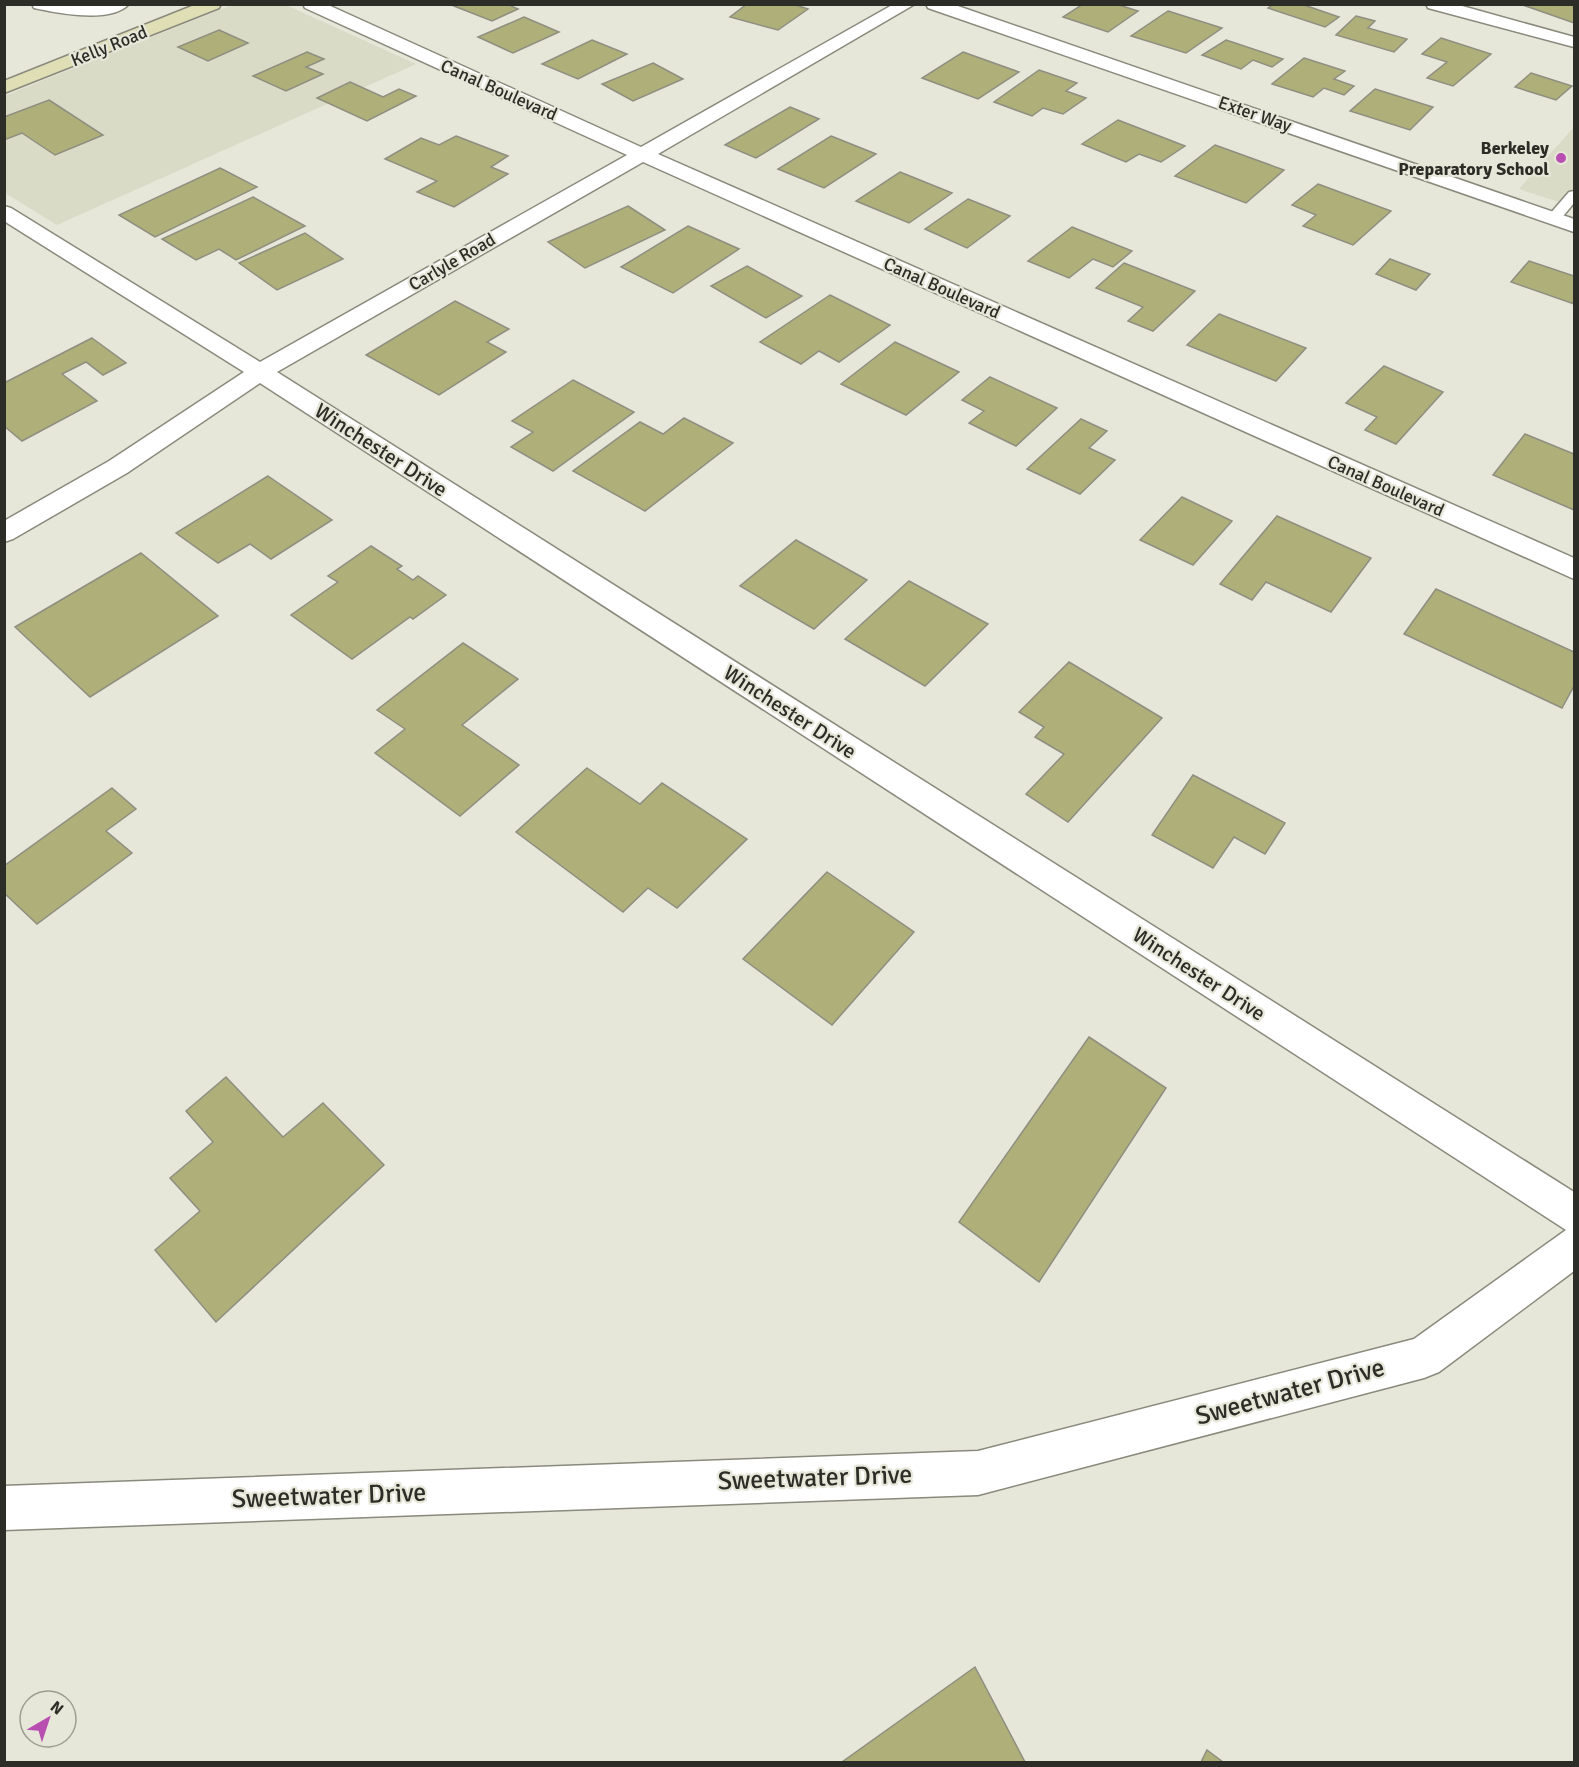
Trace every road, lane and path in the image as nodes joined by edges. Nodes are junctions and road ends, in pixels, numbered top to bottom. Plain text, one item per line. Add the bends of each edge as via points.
1 (40, 4) edge
2 (121, 4) edge
3 (213, 4) edge
4 (311, 4) edge
5 (907, 4) edge
6 (934, 4) edge
7 (1434, 4) edge
8 (1459, 8) edge
9 (1575, 42) edge
10 (4, 87) edge
11 (641, 154) junction
12 (1575, 195) edge
13 (4, 212) edge
14 (1554, 218) junction
15 (1575, 226) edge
16 (260, 372) junction
17 (4, 533) edge
18 (1575, 569) edge
19 (1575, 1214) edge
20 (1575, 1247) edge
21 (4, 1508) edge

1 - 2 street via 97,12
3 - 10 street, Kelly Road
4 - 11 street, Canal Boulevard
5 - 11 street, Carlyle Road
6 - 14 street, Exter Way
7 - 8 street
8 - 9 street
11 - 16 street, Carlyle Road
11 - 18 street, Canal Boulevard
12 - 14 lane
13 - 16 street, Winchester Drive
14 - 15 street, Exter Way
16 - 17 street, Carlyle Road via 118,467
16 - 19 street, Winchester Drive
20 - 21 street, Sweetwater Drive via 1424,1357 978,1473

